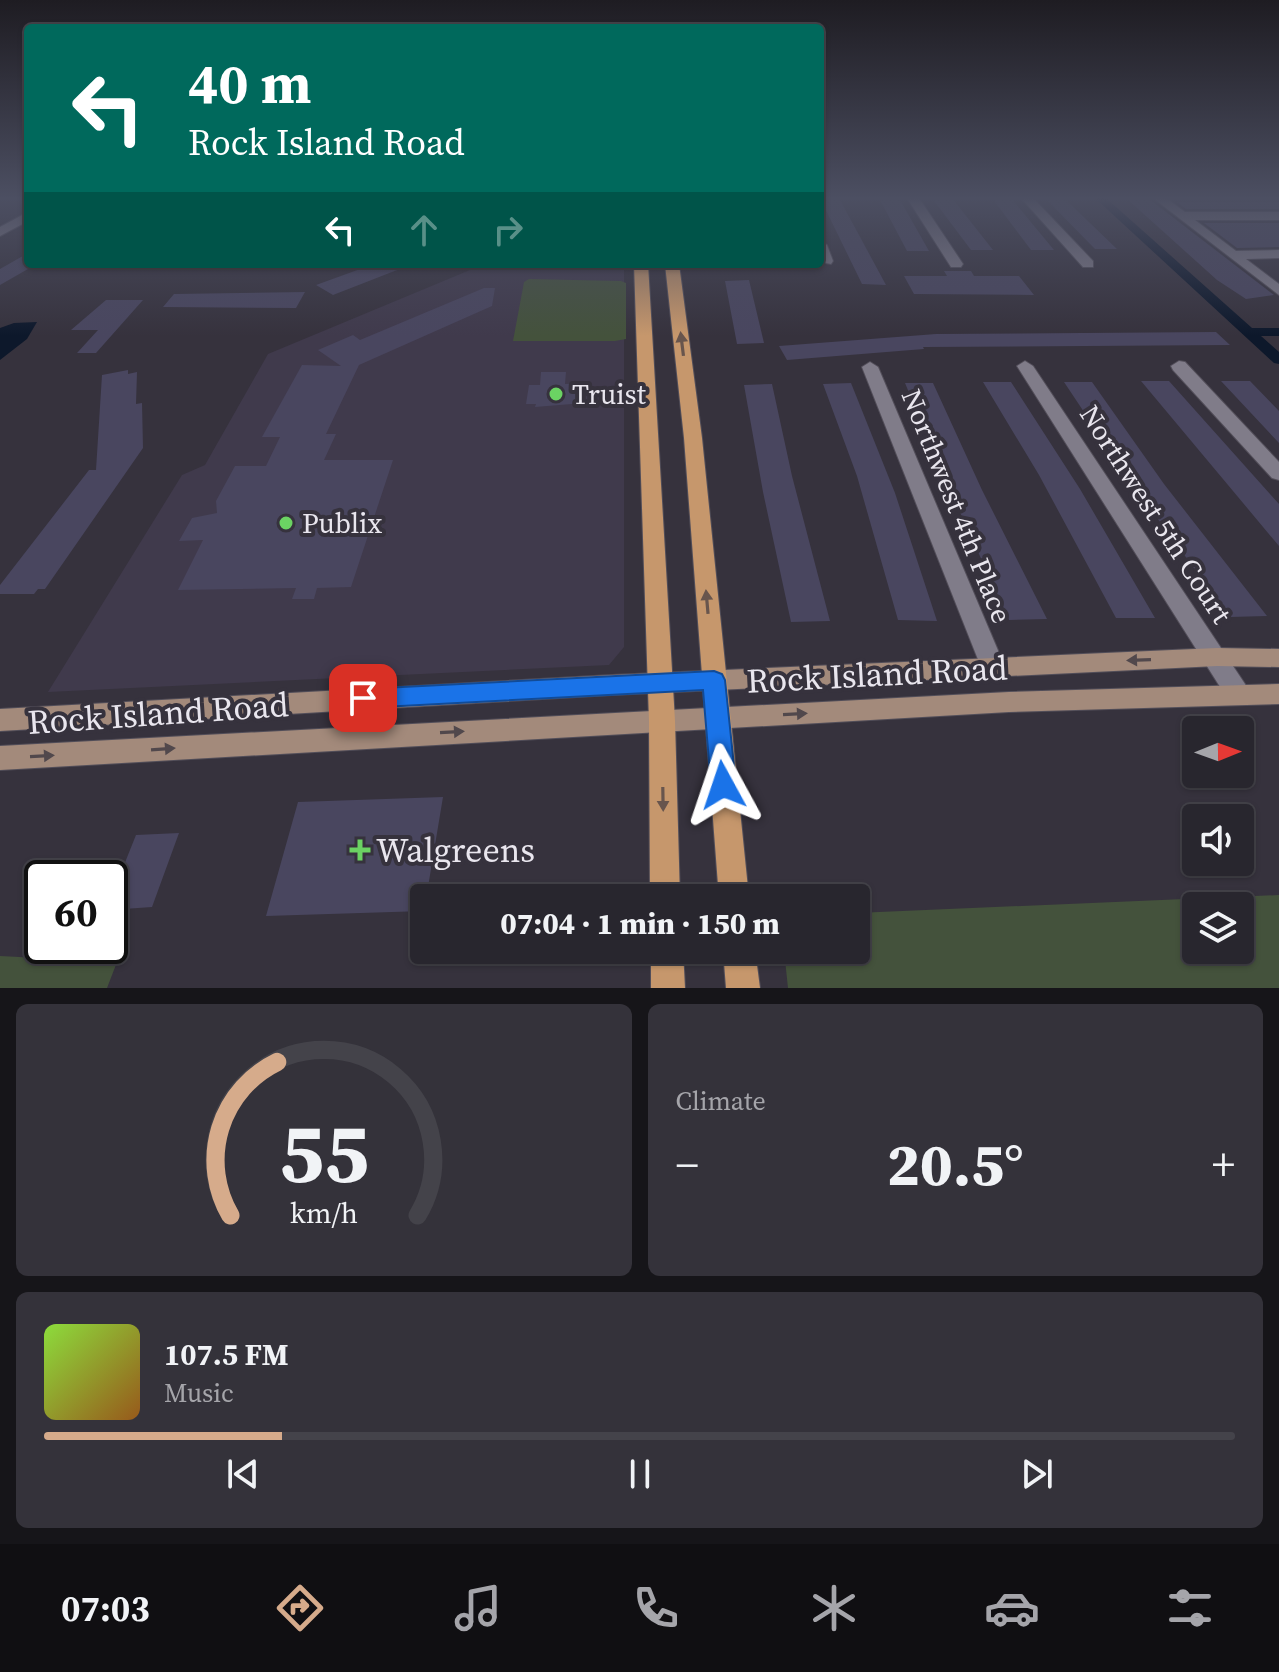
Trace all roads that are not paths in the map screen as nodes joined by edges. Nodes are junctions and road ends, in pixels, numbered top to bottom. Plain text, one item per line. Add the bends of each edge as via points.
1 (943, 244) edge
2 (1070, 244) edge
3 (1218, 244) edge
4 (1279, 254) edge
5 (1232, 255) junction
6 (824, 256) edge
7 (826, 261) dead end
8 (956, 264) dead end
9 (1088, 264) dead end
10 (641, 268) edge
11 (672, 268) edge
12 (1279, 291) edge
13 (1025, 366) dead end
14 (1179, 366) dead end
15 (870, 367) dead end
16 (1279, 474) edge
17 (1217, 657) junction
18 (1279, 658) edge
19 (993, 667) junction
20 (714, 680) junction
21 (659, 683) junction
22 (1238, 694) junction
23 (1279, 694) edge
24 (717, 718) junction
25 (0, 720) edge
26 (662, 721) junction
27 (0, 758) edge
28 (665, 884) edge
29 (733, 884) edge
30 (667, 964) edge
31 (740, 964) edge
32 (668, 988) edge
33 (743, 988) edge

1 - 8 street
2 - 9 street
3 - 5 street
4 - 5 street
5 - 12 street
6 - 7 street
10 - 21 main road
20 -> 11 main road
13 - 17 street, Northwest 5th Court
14 - 16 street
15 - 19 street, Northwest 4th Place
17 - 18 main road, Rock Island Road
17 -> 19 main road, Rock Island Road
17 - 22 street, Northwest 5th Court
19 - 20 main road, Rock Island Road
20 - 21 main road, Rock Island Road
20 - 24 main road
21 - 25 main road, Rock Island Road
21 - 26 main road
22 - 23 main road, Rock Island Road
24 -> 22 main road, Rock Island Road
24 - 26 main road, Rock Island Road
24 - 29 main road
27 -> 26 main road, Rock Island Road
26 -> 28 main road
30 - 32 main road
31 - 33 main road

